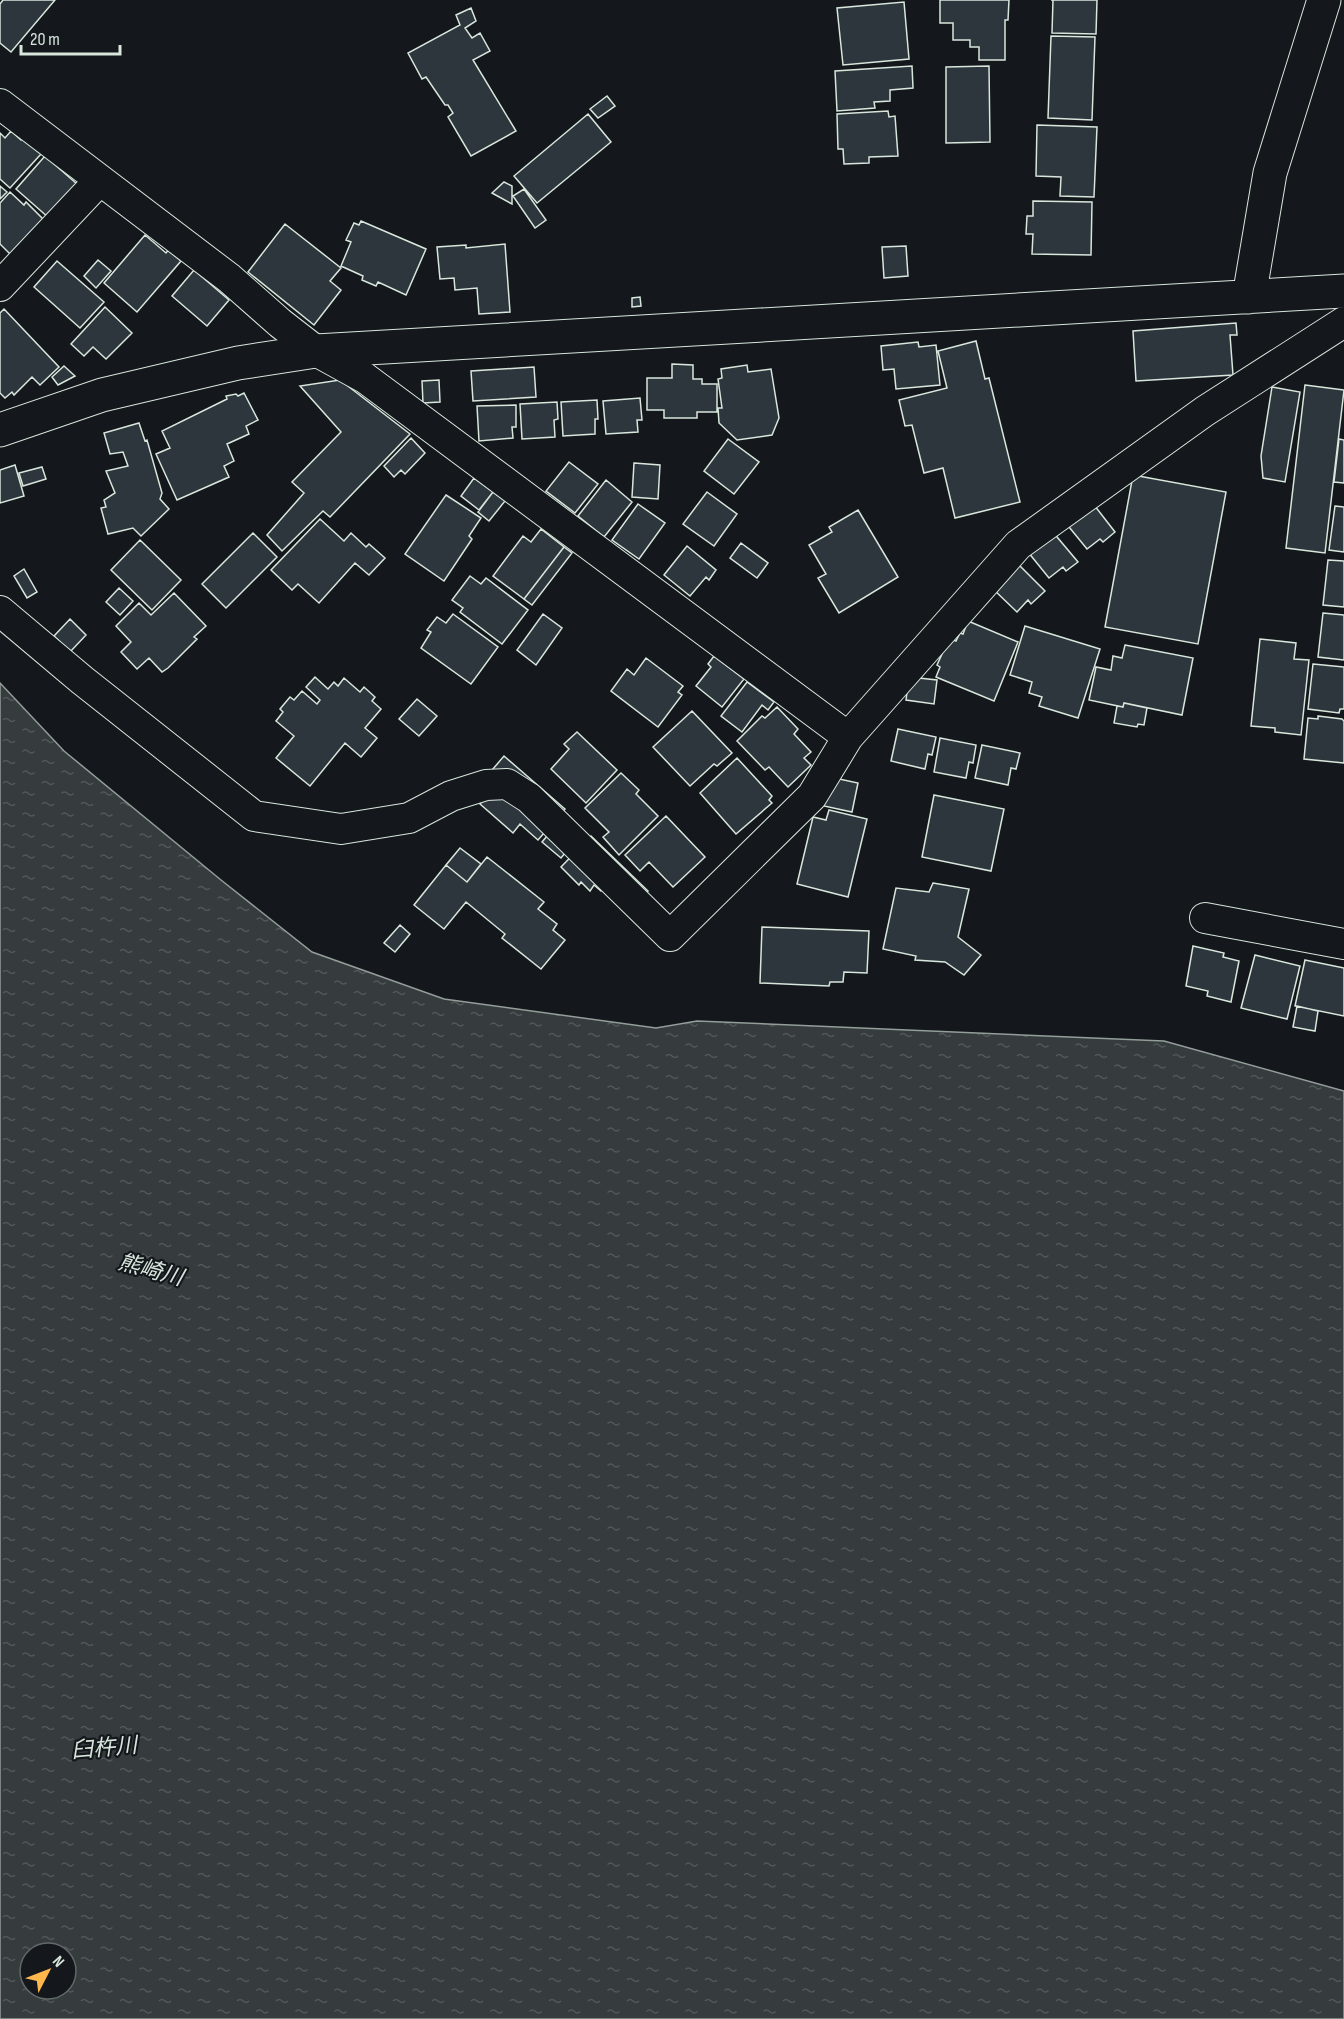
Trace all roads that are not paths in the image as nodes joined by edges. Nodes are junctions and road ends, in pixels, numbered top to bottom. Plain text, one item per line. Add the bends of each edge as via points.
1 (1324, 0) edge
2 (3, 110) edge
3 (100, 180) junction
4 (0, 286) edge
5 (1344, 291) edge
6 (1250, 297) junction
7 (1344, 322) edge
8 (316, 351) junction
9 (0, 430) edge
10 (0, 611) edge
11 (848, 737) junction
12 (1205, 918) dead end
13 (1344, 944) edge

1 - 6 street via 1270,173
2 - 3 street
3 - 4 street
3 - 8 street via 229,278
5 - 6 street
6 - 8 street
7 - 11 street via 1205,411 1018,545
8 - 9 street via 238,363 102,395
8 - 11 street via 365,378
10 - 11 street via 254,816 341,829 409,818 466,790 507,784 530,798 670,936 812,796
12 - 13 street

